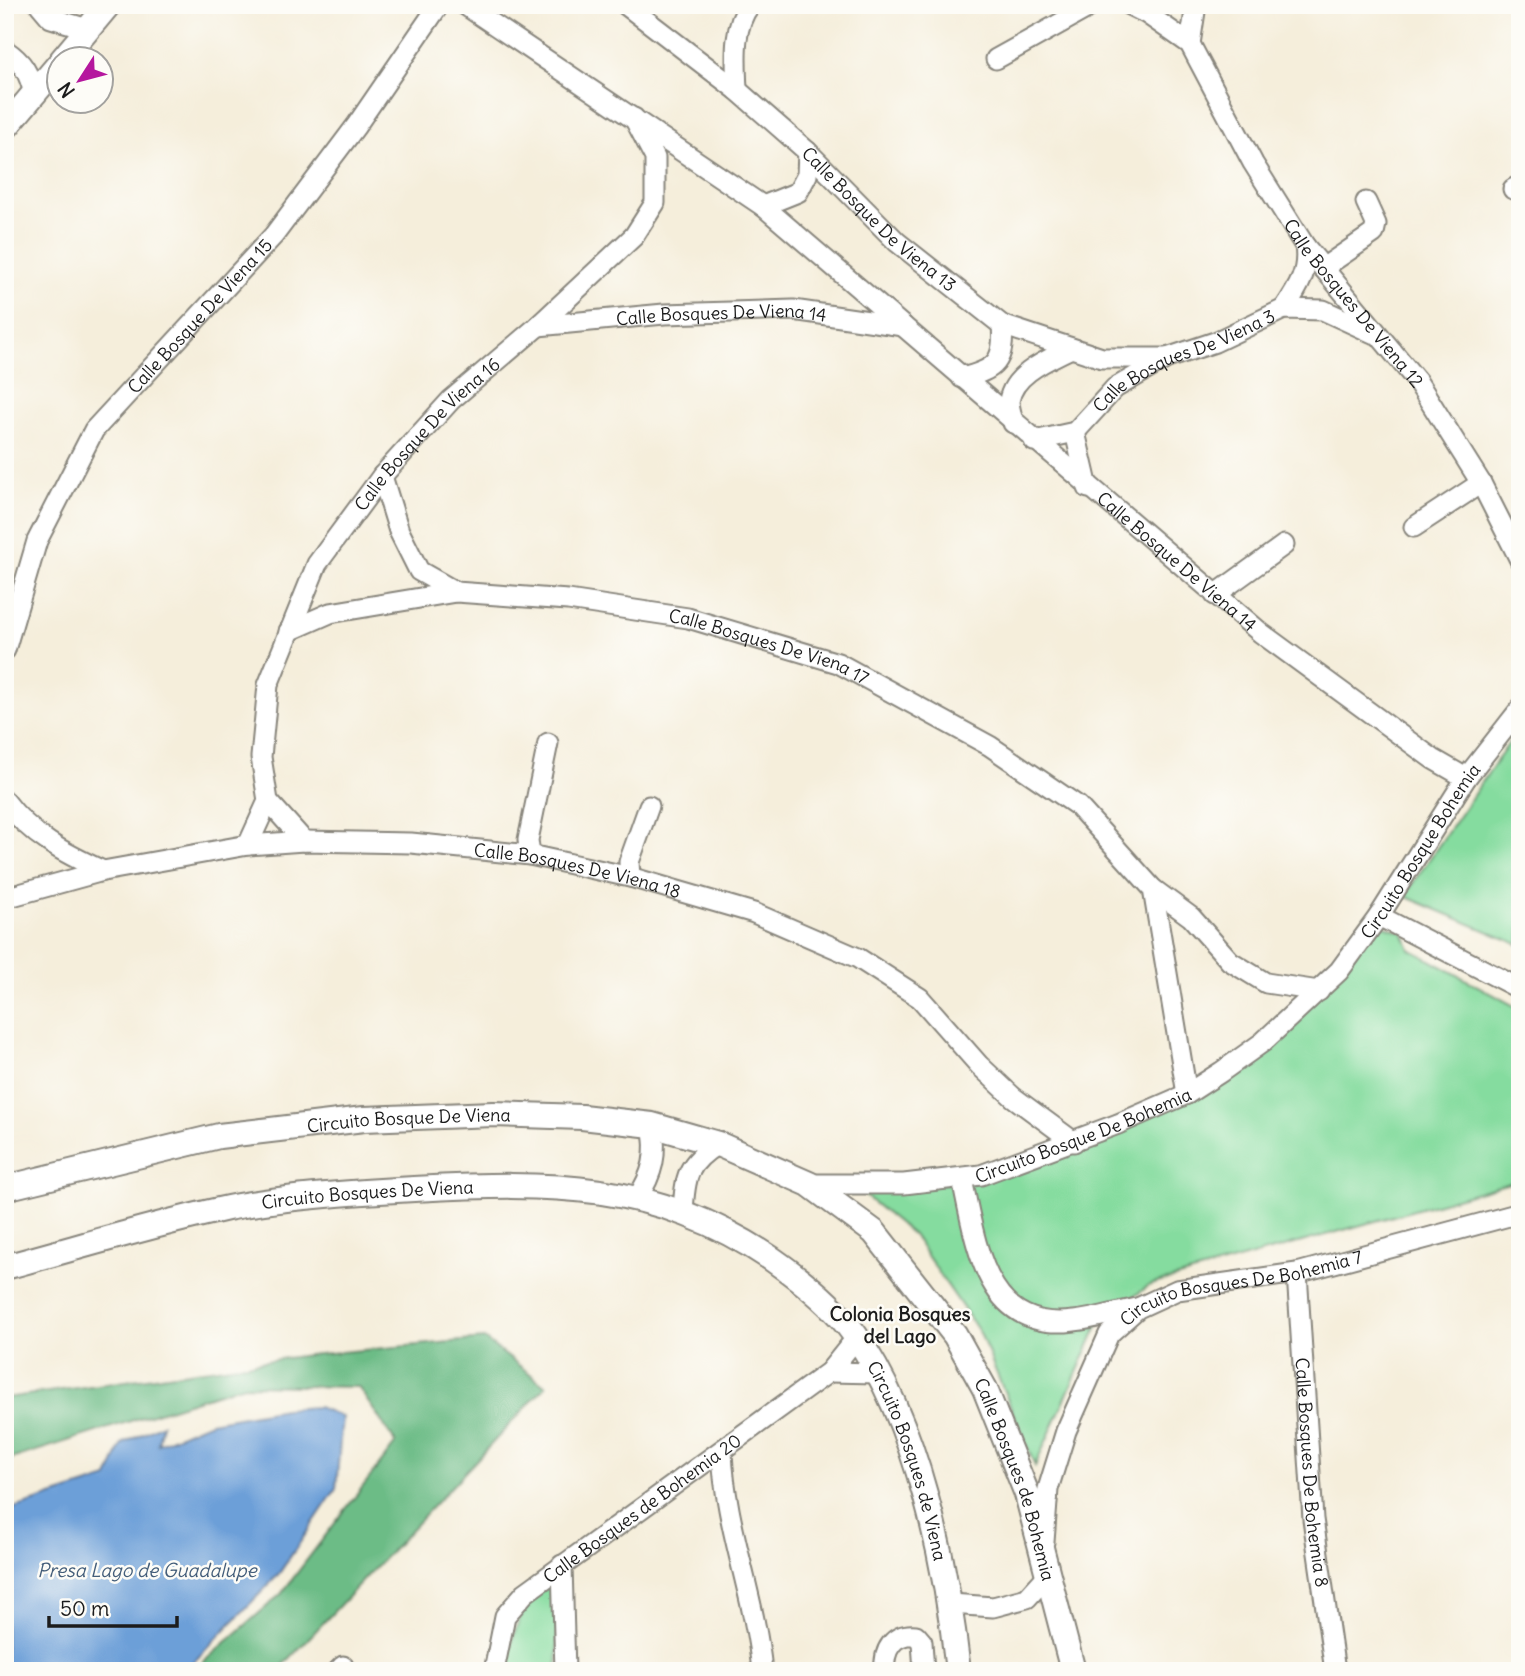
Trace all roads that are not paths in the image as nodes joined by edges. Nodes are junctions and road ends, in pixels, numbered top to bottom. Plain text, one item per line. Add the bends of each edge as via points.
1 (40, 5) edge
2 (108, 5) edge
3 (439, 5) edge
4 (466, 5) edge
5 (626, 5) edge
6 (750, 5) edge
7 (1093, 5) edge
8 (1129, 5) edge
9 (1196, 5) edge
10 (88, 29) junction
11 (1190, 44) junction
12 (74, 46) edge
13 (5, 50) edge
14 (996, 60) dead end
15 (46, 79) edge
16 (737, 90) junction
17 (34, 94) junction
18 (633, 117) junction
19 (5, 128) edge
20 (808, 152) junction
21 (1366, 202) dead end
22 (763, 206) junction
23 (1305, 246) junction
24 (1323, 268) junction
25 (1284, 309) junction
26 (538, 326) junction
27 (903, 326) junction
28 (1002, 326) junction
29 (1380, 336) junction
30 (1071, 348) junction
31 (1102, 358) junction
32 (1167, 358) junction
33 (962, 378) junction
34 (1115, 388) junction
35 (1013, 423) junction
36 (1075, 432) junction
37 (1034, 441) junction
38 (382, 475) junction
39 (1481, 483) junction
40 (1088, 488) junction
41 (1414, 527) dead end
42 (1284, 545) dead end
43 (1520, 560) edge
44 (456, 592) junction
45 (1215, 595) junction
46 (289, 631) junction
47 (5, 650) edge
48 (1520, 709) edge
49 (548, 743) dead end
50 (1466, 778) junction
51 (5, 800) edge
52 (268, 801) junction
53 (649, 806) dead end
54 (304, 841) junction
55 (248, 845) junction
56 (530, 855) junction
57 (103, 870) junction
58 (630, 877) junction
59 (1153, 889) junction
60 (5, 898) edge
61 (1380, 916) junction
62 (1520, 989) edge
63 (1319, 991) junction
64 (1187, 1094) junction
65 (652, 1125) junction
66 (1074, 1142) junction
67 (718, 1144) junction
68 (962, 1179) junction
69 (809, 1184) junction
70 (5, 1188) edge
71 (637, 1198) junction
72 (683, 1212) junction
73 (1520, 1213) edge
74 (731, 1232) joint
75 (5, 1267) edge
76 (1297, 1273) junction
77 (1138, 1308) junction
78 (857, 1337) junction
79 (829, 1372) junction
80 (877, 1373) junction
81 (722, 1452) junction
82 (1043, 1551) junction
83 (562, 1565) junction
84 (1047, 1576) junction
85 (951, 1604) junction
86 (494, 1671) edge
87 (565, 1671) edge
88 (762, 1671) edge
89 (885, 1671) edge
90 (924, 1671) edge
91 (958, 1671) edge
92 (1073, 1671) edge
93 (1335, 1671) edge

1 - 10 street via 51,18
2 - 10 main road
3 - 47 street, Calle Bosque De Viena 15 via 274,235 94,430 37,541
4 - 18 street
5 - 16 street, Calle Bosque De Viena 13
6 - 16 street via 736,52
7 - 14 street
8 - 11 street, Calle Bosques De Viena 12
9 - 11 street
10 - 12 main road
11 - 23 street, Calle Bosques De Viena 12 via 1253,163
13 - 17 street via 20,60 30,75
15 - 17 main road
16 - 20 street, Calle Bosque De Viena 13
17 - 19 main road
18 - 22 street
18 - 26 street, Calle Bosque De Viena 16 via 655,158 655,203 634,236
20 - 22 street via 807,175 798,192
20 - 28 street, Calle Bosque De Viena 13 via 897,242
21 - 24 street via 1377,224 1374,233
22 - 27 street
23 - 24 street, Calle Bosques De Viena 12
23 - 25 street via 1308,262 1304,276
24 - 29 street, Calle Bosques De Viena 12
25 - 29 street, Calle Bosques De Viena 3 via 1323,310
25 - 32 street, Calle Bosques De Viena 3 via 1215,342
26 - 27 street, Calle Bosques De Viena 14 via 664,314 793,310
26 - 38 street, Calle Bosque De Viena 16 via 451,400
27 - 33 street, Calle Bosque De Viena 14
28 - 30 street, Calle Bosque De Viena 13
28 - 33 street via 1004,348 996,363 985,373
29 - 39 street, Calle Bosques De Viena 12 via 1417,381
30 - 31 street, Calle Bosque De Viena 13
30 - 35 street via 1034,368 1017,384 1009,401
31 - 32 street, Calle Bosque De Viena 13
31 - 34 street
32 - 34 street, Calle Bosques De Viena 3
33 - 35 street, Calle Bosque De Viena 14
34 - 36 street, Calle Bosques De Viena 3
35 - 37 street, Calle Bosque De Viena 14
36 - 37 street
36 - 40 street
37 - 40 street, Calle Bosque De Viena 14
38 - 44 street, Calle Bosques De Viena 17 via 399,531 419,571
38 - 46 street, Calle Bosque De Viena 16 via 317,564
39 - 41 street
39 - 43 street, Calle Bosques De Viena 12
40 - 45 street, Calle Bosque De Viena 14
42 - 45 street
44 - 46 street via 330,613
44 - 59 street, Calle Bosques De Viena 17 via 568,600 688,618 838,663 990,746 1078,806
45 - 50 street, Calle Bosque De Viena 14 via 1261,634
46 - 52 street, Calle Bosque De Viena 16 via 268,685 261,757
48 - 50 street, Circuito Bosque Bohemia
49 - 56 street via 528,840
50 - 61 street, Circuito Bosque Bohemia
51 - 57 street via 19,819 55,849
52 - 54 street
52 - 55 street
53 - 58 street via 629,862
54 - 55 street, Calle Bosques De Viena 18
54 - 56 street, Calle Bosques De Viena 18 via 411,843
55 - 57 street, Calle Bosques De Viena 18
56 - 58 street, Calle Bosques De Viena 18
57 - 60 street, Calle Bosques De Viena 18
58 - 66 street, Calle Bosques De Viena 18 via 754,913 858,958 920,998 1013,1097
59 - 63 street, Calle Bosques De Viena 17 via 1191,917 1230,961 1266,983
59 - 64 street
61 - 62 street
61 - 63 street, Circuito Bosque Bohemia
63 - 64 street, Circuito Bosque De Bohemia via 1263,1042
64 - 66 street, Circuito Bosque De Bohemia
65 - 67 main road, Circuito Bosque De Viena
65 - 70 main road, Circuito Bosque De Viena via 493,1114 364,1119 219,1136
65 - 71 street via 655,1161
66 - 68 street, Circuito Bosque De Bohemia
67 - 69 main road, Circuito Bosque De Viena
67 - 72 street via 698,1157 688,1173
68 - 69 street, Circuito Bosque De Bohemia
68 - 77 street via 977,1249 995,1293 1027,1317 1071,1322
69 - 82 main road, Calle Bosques de Bohemia via 874,1232 955,1335 985,1390 1027,1494
71 - 72 main road, Circuito Bosques De Viena
71 - 75 main road, Circuito Bosques De Viena via 563,1186 366,1191 222,1209
72 - 74 main road, Circuito Bosques De Viena
73 - 76 street, Circuito Bosques De Bohemia 7
74 - 78 main road, Circuito Bosques de Viena via 789,1271 838,1313
76 - 77 street, Circuito Bosques De Bohemia 7 via 1177,1290
76 - 93 street, Calle Bosques De Bohemia 8 via 1314,1519
77 - 82 street, Circuito Bosques De Bohemia 7 via 1109,1335 1066,1431 1048,1489
78 - 79 street, Calle Bosques de Bohemia 20
78 - 80 main road, Circuito Bosques de Viena
79 - 80 street
79 - 81 street, Calle Bosques de Bohemia 20
80 - 85 main road, Circuito Bosques de Viena via 891,1396 917,1472
81 - 83 street, Calle Bosques de Bohemia 20
81 - 88 street via 723,1488 758,1634
82 - 84 main road, Calle Bosques de Bohemia
83 - 86 street, Calle Bosques de Bohemia 20 via 525,1593 505,1616
83 - 87 street
84 - 85 street via 1027,1598 993,1607
84 - 92 main road, Calle Bosques de Bohemia
85 - 91 main road, Circuito Bosques de Viena
89 - 90 street via 883,1655 889,1644 907,1634 922,1642

